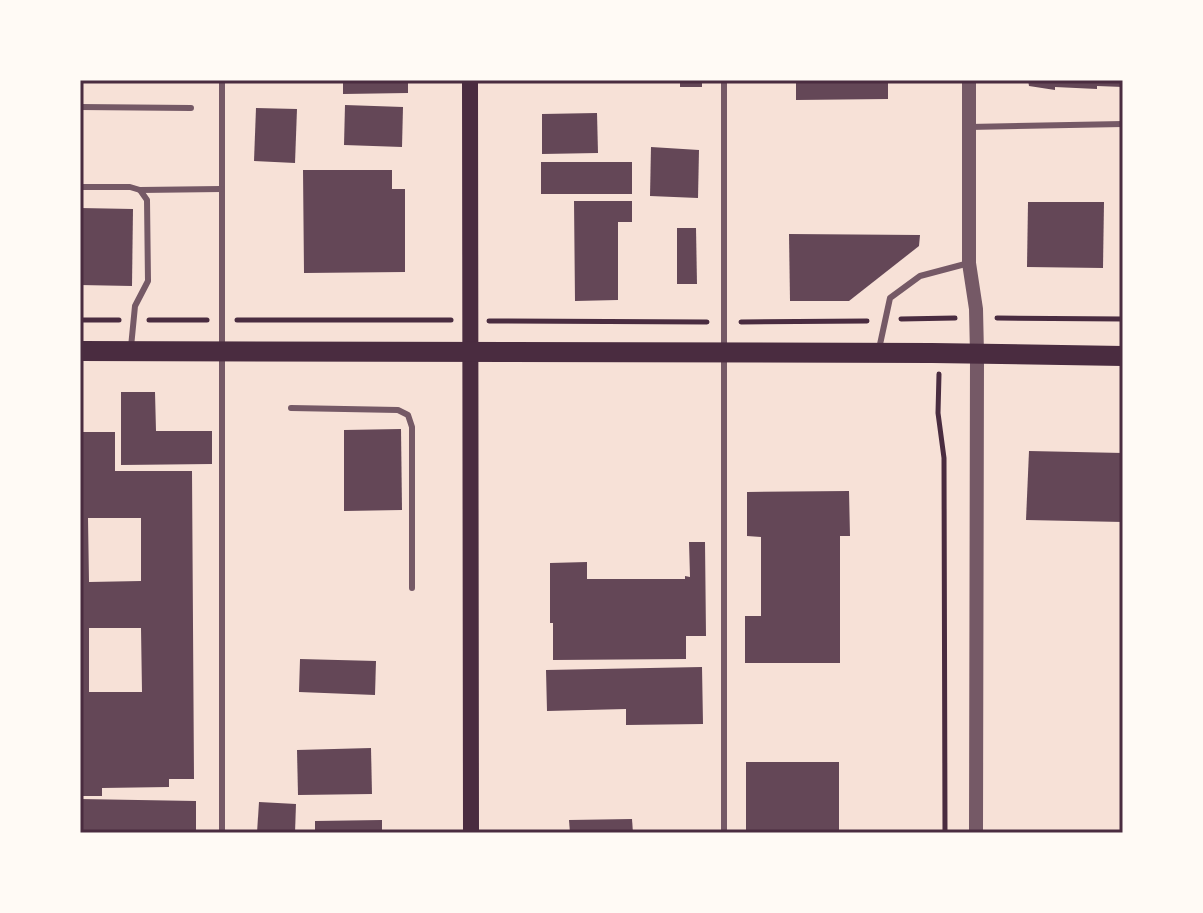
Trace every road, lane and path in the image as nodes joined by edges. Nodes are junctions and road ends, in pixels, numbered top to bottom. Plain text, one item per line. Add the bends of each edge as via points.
1 (222, 80) edge
2 (470, 80) edge
3 (724, 80) edge
4 (969, 80) edge
5 (80, 107) edge
6 (191, 108) dead end
7 (1123, 124) edge
8 (969, 127) junction
9 (80, 187) edge
10 (221, 189) junction
11 (140, 190) junction
12 (969, 263) junction
13 (1011, 318) dead end
14 (1123, 319) edge
15 (80, 320) edge
16 (134, 320) junction
17 (222, 320) junction
18 (428, 320) dead end
19 (222, 350) junction
20 (80, 351) edge
21 (131, 351) junction
22 (470, 352) junction
23 (878, 353) junction
24 (723, 354) junction
25 (977, 354) junction
26 (1123, 356) edge
27 (939, 392) dead end
28 (291, 408) dead end
29 (412, 588) dead end
30 (222, 833) edge
31 (471, 833) edge
32 (724, 833) edge
33 (945, 833) edge
34 (976, 833) edge

1 - 10 lane
2 - 22 main road
3 - 24 lane
4 - 8 street
5 - 6 lane
7 - 8 lane
8 - 12 street
9 - 11 lane
10 - 11 lane
10 - 17 lane
11 - 16 lane via 147,200 148,281
12 - 23 lane via 920,276 890,298
12 - 25 street
13 - 14 path
15 - 16 path
16 - 17 path
16 - 21 lane
17 - 18 path
17 - 19 lane
19 - 21 main road
19 - 22 main road
19 - 30 lane
20 - 21 main road
22 - 24 main road
22 - 31 main road
23 - 24 main road
23 - 25 main road
24 - 32 lane
25 - 26 main road
25 - 34 street
27 - 33 path via 944,458
28 - 29 lane via 398,410 408,415

